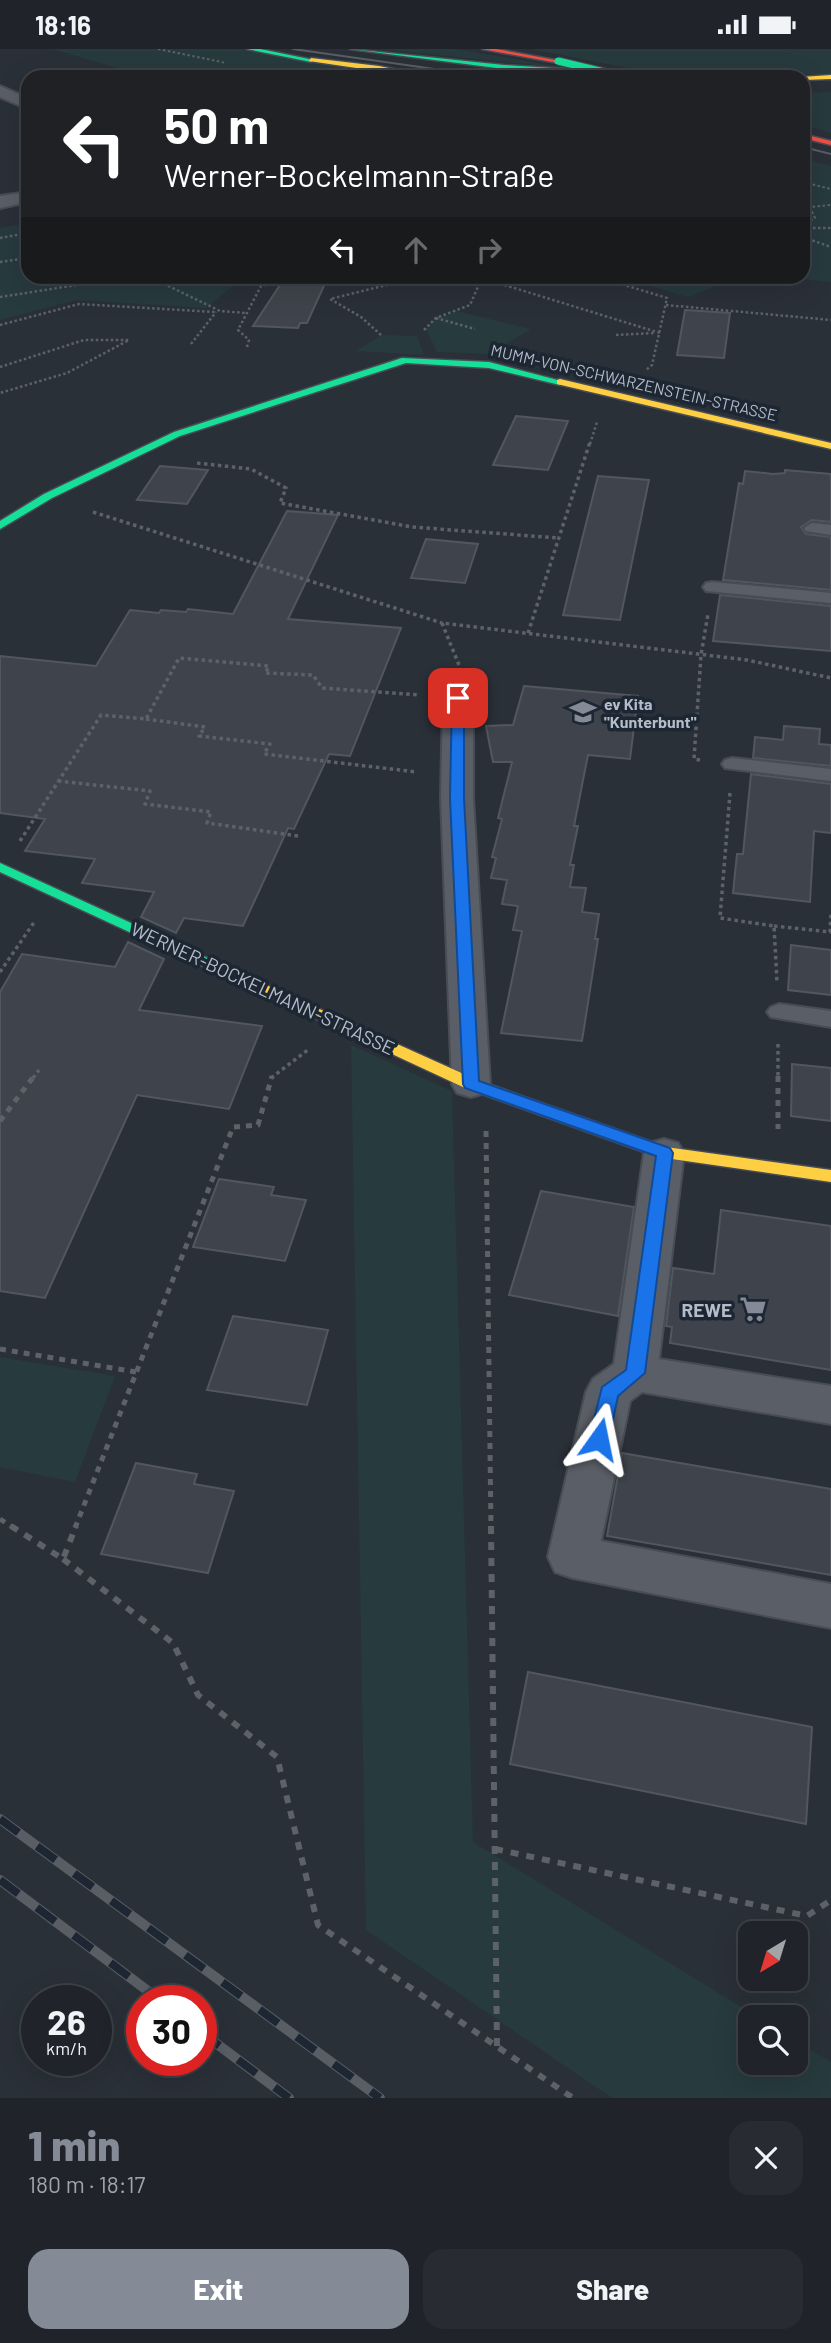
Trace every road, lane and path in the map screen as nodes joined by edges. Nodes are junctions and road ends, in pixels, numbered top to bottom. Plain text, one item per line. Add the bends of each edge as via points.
1 (250, 49) edge
2 (352, 49) edge
3 (485, 49) edge
4 (312, 59) junction
5 (384, 70) edge
6 (411, 70) edge
7 (562, 70) edge
8 (596, 70) edge
9 (831, 77) edge
10 (810, 78) edge
11 (831, 88) edge
12 (810, 89) edge
13 (0, 92) edge
14 (21, 107) edge
15 (810, 138) edge
16 (831, 143) edge
17 (810, 184) edge
18 (831, 189) edge
19 (21, 198) edge
20 (0, 202) edge
21 (831, 205) edge
22 (810, 207) joint
23 (810, 221) edge
24 (810, 226) edge
25 (831, 228) edge
26 (21, 234) edge
27 (0, 238) edge
28 (810, 240) edge
29 (831, 247) edge
30 (21, 259) edge
31 (0, 262) edge
32 (92, 284) edge
33 (162, 284) edge
34 (269, 284) edge
35 (391, 284) edge
36 (479, 284) edge
37 (501, 284) edge
38 (622, 284) edge
39 (626, 285) joint
40 (0, 297) edge
41 (666, 305) junction
42 (220, 311) junction
43 (215, 312) junction
44 (246, 313) junction
45 (831, 320) edge
46 (0, 325) edge
47 (375, 330) dead end
48 (660, 333) junction
49 (616, 335) dead end
50 (418, 336) dead end
51 (191, 344) dead end
52 (247, 347) dead end
53 (0, 367) edge
54 (0, 393) edge
55 (612, 393) junction
56 (831, 446) edge
57 (132, 456) junction
58 (48, 496) junction
59 (0, 526) edge
60 (812, 528) dead end
61 (831, 530) edge
62 (559, 538) junction
63 (712, 587) joint
64 (831, 598) edge
65 (442, 622) junction
66 (528, 633) junction
67 (701, 655) junction
68 (831, 678) edge
69 (458, 698) junction
70 (146, 719) junction
71 (732, 764) junction
72 (831, 775) edge
73 (457, 776) junction
74 (58, 781) junction
75 (298, 836) dead end
76 (1, 868) edge
77 (55, 892) junction
78 (831, 914) edge
79 (775, 926) junction
80 (0, 972) edge
81 (779, 1012) junction
82 (831, 1019) edge
83 (343, 1025) junction
84 (39, 1070) dead end
85 (479, 1087) junction
86 (0, 1121) edge
87 (664, 1153) junction
88 (778, 1169) junction
89 (831, 1176) edge
90 (0, 1349) edge
91 (136, 1372) junction
92 (635, 1373) junction
93 (831, 1405) edge
94 (0, 1519) edge
95 (63, 1559) junction
96 (831, 1606) edge
97 (495, 1849) junction
98 (831, 1900) edge
99 (498, 2047) junction
100 (573, 2098) edge

1 - 4 main road
2 - 7 main road
3 - 8 main road, bridge
4 - 5 main road
4 - 6 main road
9 - 10 main road
11 - 12 main road
13 - 14 street
15 - 16 main road
17 - 18 path
19 - 20 street
21 - 22 path
22 - 23 path via 815,218
24 - 25 path
26 - 27 path
28 - 29 path
30 - 31 path
32 - 40 path
33 - 42 path
34 - 44 path via 261,286
35 - 47 path via 330,299
36 - 50 path via 464,308 436,318
37 - 48 path
38 - 39 path
39 - 41 path via 667,298
41 - 45 path
41 - 48 path
42 - 43 path
42 - 44 path
43 - 46 path via 79,304
43 - 51 path
44 - 52 path via 238,330 250,340
48 - 49 path
48 - 55 path via 652,365
53 - 54 path via 84,340 129,341 90,364 35,387
55 - 56 main road, MUMM-VON-SCHWARZENSTEIN-STRASSE
55 - 57 main road, MUMM-VON-SCHWARZENSTEIN-STRASSE via 489,365 398,361 177,434
55 - 62 path via 604,400
57 - 58 main road, MUMM-VON-SCHWARZENSTEIN-STRASSE
57 - 62 path via 251,469 286,488 281,503 412,527
58 - 59 main road, MUMM-VON-SCHWARZENSTEIN-STRASSE
58 - 65 path via 224,556
60 - 61 lane
62 - 66 path
63 - 64 lane
63 - 67 path
65 - 66 path
65 - 69 path via 459,659
66 - 67 path
67 - 68 path
67 - 71 path via 694,759
69 - 70 path via 322,688 313,675 265,673 269,666 179,658
69 - 73 street
70 - 73 path via 205,727 199,736 270,744 264,754
70 - 74 path via 100,715
71 - 72 lane
71 - 79 path via 720,918
73 - 85 street
74 - 75 path via 149,791 145,804 211,812 207,824
74 - 76 path
76 - 77 main road, WERNER-BOCKELMANN-STRASSE
77 - 80 path
77 - 83 main road, WERNER-BOCKELMANN-STRASSE
78 - 79 path via 830,932
79 - 81 path
81 - 82 lane
81 - 88 path
83 - 85 main road, WERNER-BOCKELMANN-STRASSE
83 - 91 path via 272,1075 257,1125 233,1127
84 - 86 path
85 - 87 main road, WERNER-BOCKELMANN-STRASSE
85 - 97 path
87 - 88 main road, WERNER-BOCKELMANN-STRASSE
87 - 92 street
88 - 89 main road, WERNER-BOCKELMANN-STRASSE
90 - 91 path
91 - 95 path
92 - 93 street
92 - 96 street via 609,1392 573,1557
94 - 95 path
95 - 99 path via 173,1643 198,1695 276,1757 318,1925
97 - 98 path via 807,1916
97 - 99 path
99 - 100 path

